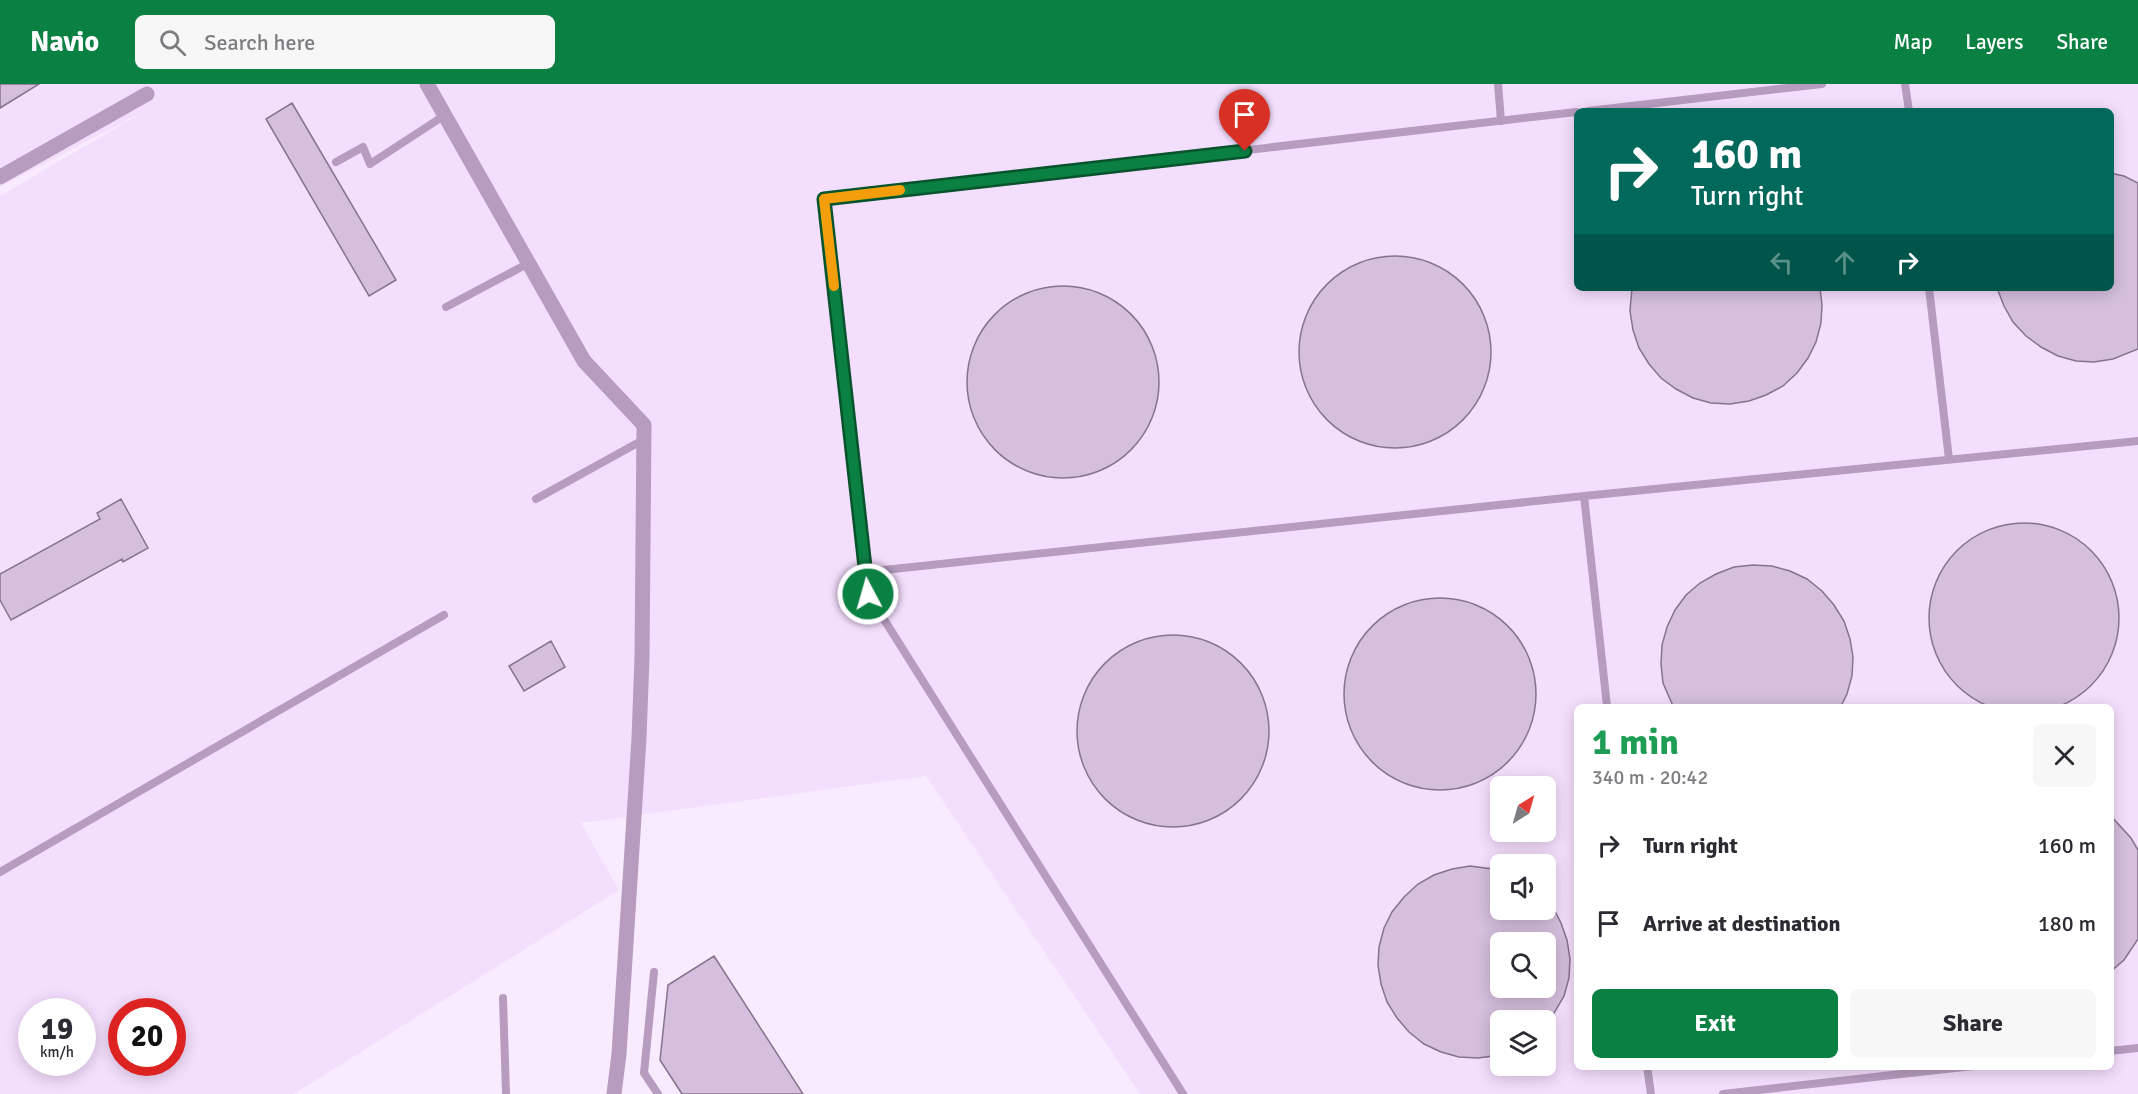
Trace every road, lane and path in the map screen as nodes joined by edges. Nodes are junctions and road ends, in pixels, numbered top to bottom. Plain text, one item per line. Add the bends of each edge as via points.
1 (427, 84) edge
2 (1498, 84) edge
3 (1822, 84) edge
4 (1905, 84) edge
5 (147, 94) dead end
6 (1614, 108) edge
7 (1909, 108) edge
8 (1574, 112) edge
9 (445, 116) junction
10 (1502, 121) junction
11 (336, 162) dead end
12 (0, 177) edge
13 (529, 263) junction
14 (1929, 291) edge
15 (446, 308) dead end
16 (643, 440) junction
17 (2138, 441) edge
18 (1949, 459) junction
19 (1584, 496) junction
20 (536, 499) dead end
21 (865, 572) junction
22 (444, 615) dead end
23 (1608, 704) edge
24 (0, 872) edge
25 (654, 972) dead end
26 (503, 998) dead end
27 (2138, 1048) edge
28 (2114, 1051) edge
29 (1648, 1070) edge
30 (1937, 1070) edge
31 (506, 1094) edge
32 (614, 1094) edge
33 (658, 1094) edge
34 (1183, 1094) edge
35 (1651, 1094) edge
36 (1723, 1094) edge

1 - 9 street
2 - 10 lane
3 - 6 lane
4 - 7 lane
5 - 12 street
8 - 10 lane
9 - 11 lane via 370,164 363,147
9 - 13 street
10 - 21 lane via 824,199
13 - 15 lane
13 - 16 street via 584,361 644,425
14 - 18 lane
16 - 20 lane
16 - 32 street via 639,738
17 - 18 lane
18 - 19 lane
19 - 21 lane
19 - 23 lane
21 - 34 lane via 868,594
22 - 24 lane
25 - 33 lane via 644,1073
26 - 31 lane
27 - 28 lane
29 - 35 lane
30 - 36 lane

